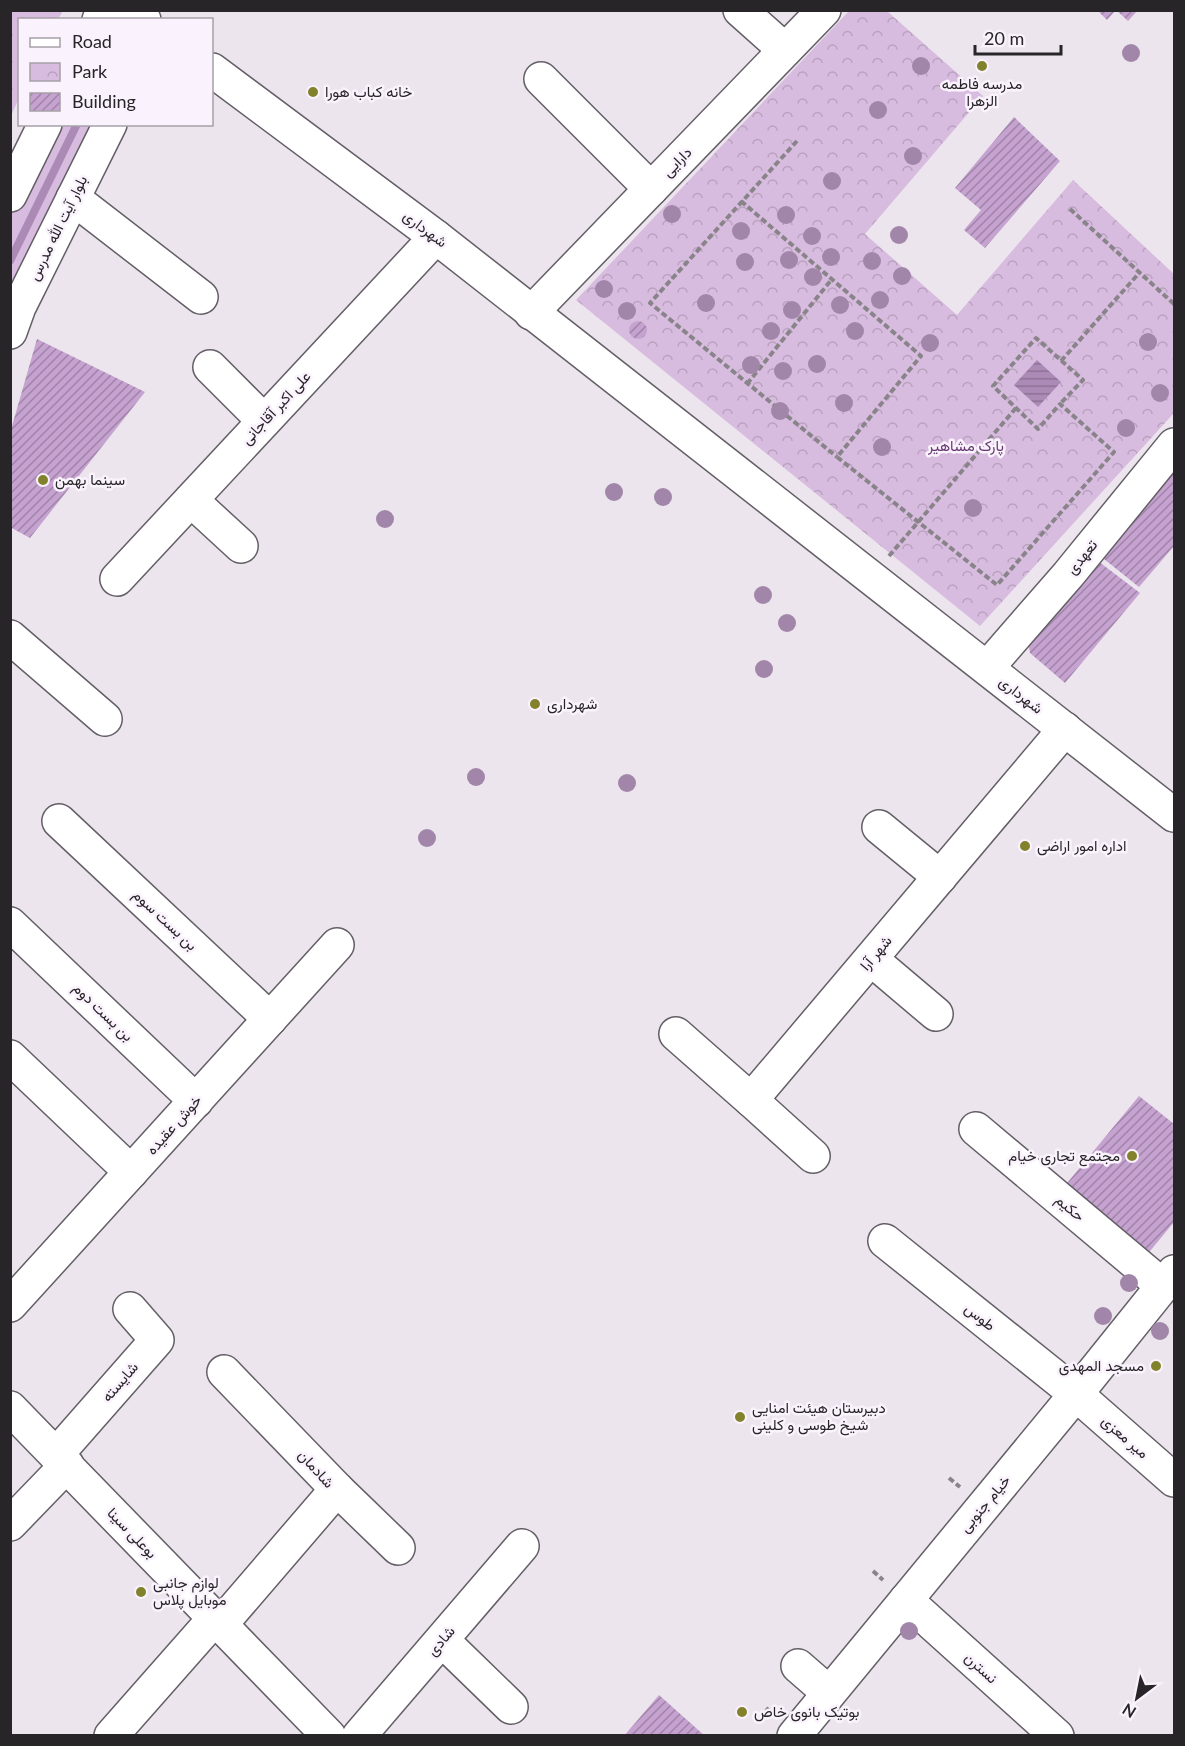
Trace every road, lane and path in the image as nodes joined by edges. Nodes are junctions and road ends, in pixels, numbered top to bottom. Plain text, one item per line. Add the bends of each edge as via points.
1 (740, 10) edge
2 (824, 10) edge
3 (785, 50) junction
4 (213, 71) edge
5 (541, 79) dead end
6 (44, 126) edge
7 (109, 126) edge
8 (797, 141) dead end
9 (651, 189) junction
10 (10, 195) edge
11 (73, 198) junction
12 (741, 201) junction
13 (1070, 209) dead end
14 (436, 237) junction
15 (1140, 272) junction
16 (832, 279) junction
17 (201, 297) dead end
18 (1174, 304) edge
19 (531, 313) junction
20 (10, 332) edge
21 (1061, 361) junction
22 (210, 368) dead end
23 (747, 384) junction
24 (1060, 404) junction
25 (1016, 408) junction
26 (264, 421) junction
27 (1172, 451) edge
28 (837, 457) junction
29 (191, 500) junction
30 (918, 522) junction
31 (241, 546) dead end
32 (871, 577) junction
33 (117, 579) dead end
34 (10, 637) edge
35 (987, 668) junction
36 (105, 719) dead end
37 (1065, 729) junction
38 (1174, 815) edge
39 (59, 821) dead end
40 (879, 827) dead end
41 (940, 877) junction
42 (10, 924) edge
43 (337, 945) dead end
44 (872, 958) junction
45 (936, 1014) dead end
46 (270, 1019) junction
47 (676, 1034) dead end
48 (10, 1057) edge
49 (751, 1100) junction
50 (196, 1101) junction
51 (976, 1130) dead end
52 (813, 1156) dead end
53 (131, 1172) junction
54 (885, 1241) dead end
55 (1169, 1279) edge
56 (10, 1305) edge
57 (130, 1309) dead end
58 (224, 1372) dead end
59 (1076, 1394) junction
60 (10, 1408) edge
61 (61, 1460) junction
62 (1174, 1480) edge
63 (337, 1489) junction
64 (10, 1524) edge
65 (522, 1546) dead end
66 (398, 1548) dead end
67 (906, 1600) junction
68 (218, 1621) junction
69 (442, 1640) junction
70 (798, 1666) dead end
71 (830, 1693) junction
72 (511, 1707) dead end
73 (111, 1736) edge
74 (329, 1736) edge
75 (359, 1736) edge
76 (794, 1736) edge
77 (1057, 1736) edge

1 - 3 street
2 - 3 street, دارایی
3 - 9 street, دارایی
4 - 14 street, شهرداری
5 - 9 street
6 - 10 street
7 - 11 street, بلوار آیت الله مدرس
8 - 12 path
9 - 19 street, دارایی
11 - 17 street
11 - 20 street, بلوار آیت الله مدرس
12 - 16 path
12 - 23 path via 650,303
13 - 15 path
14 - 19 street, شهرداری
14 - 26 street, علی اکبر آقاجانی
15 - 18 path
15 - 21 path
16 - 23 path
16 - 28 path via 921,356
19 - 32 street, شهرداری
21 - 24 path via 1083,380
21 - 25 path via 1036,338 993,386
22 - 26 street
23 - 28 path
24 - 25 path via 1038,429
24 - 30 path via 1114,452 997,585
25 - 30 path
26 - 29 street, علی اکبر آقاجانی
27 - 35 street, تعهدی
28 - 30 path
29 - 31 street
29 - 33 street, علی اکبر آقاجانی
30 - 32 path
32 - 35 street, شهرداری
34 - 36 street
35 - 37 street, شهرداری
37 - 38 street, شهرداری
37 - 41 street, شهر آرا
39 - 46 street, بن بست سوم
40 - 41 street
41 - 44 street, شهر آرا
42 - 50 street, بن بست دوم
43 - 46 street, خوش عقیده
44 - 45 street
44 - 49 street, شهر آرا
46 - 50 street, خوش عقیده
47 - 49 street
48 - 53 street
49 - 52 street
50 - 53 street, خوش عقیده
51 - 55 street, حکیم
53 - 56 street, خوش عقیده
54 - 59 street, طوس
55 - 59 street, خیام جنوبی
57 - 61 street, شايسته via 157,1340
58 - 63 street, شادمان
59 - 62 street, میر معزی
59 - 67 street, خیام جنوبی
60 - 61 street, بوعلی سینا
61 - 64 street
61 - 68 street, بوعلی سینا
63 - 66 street
63 - 68 street, شادمان
65 - 69 street, شادی
67 - 71 street, خیام جنوبی
67 - 77 street, نسترن
68 - 73 street, شادمان
68 - 74 street, بوعلی سینا
69 - 72 street
69 - 75 street, شادی
70 - 71 street
71 - 76 street, خیام جنوبی

